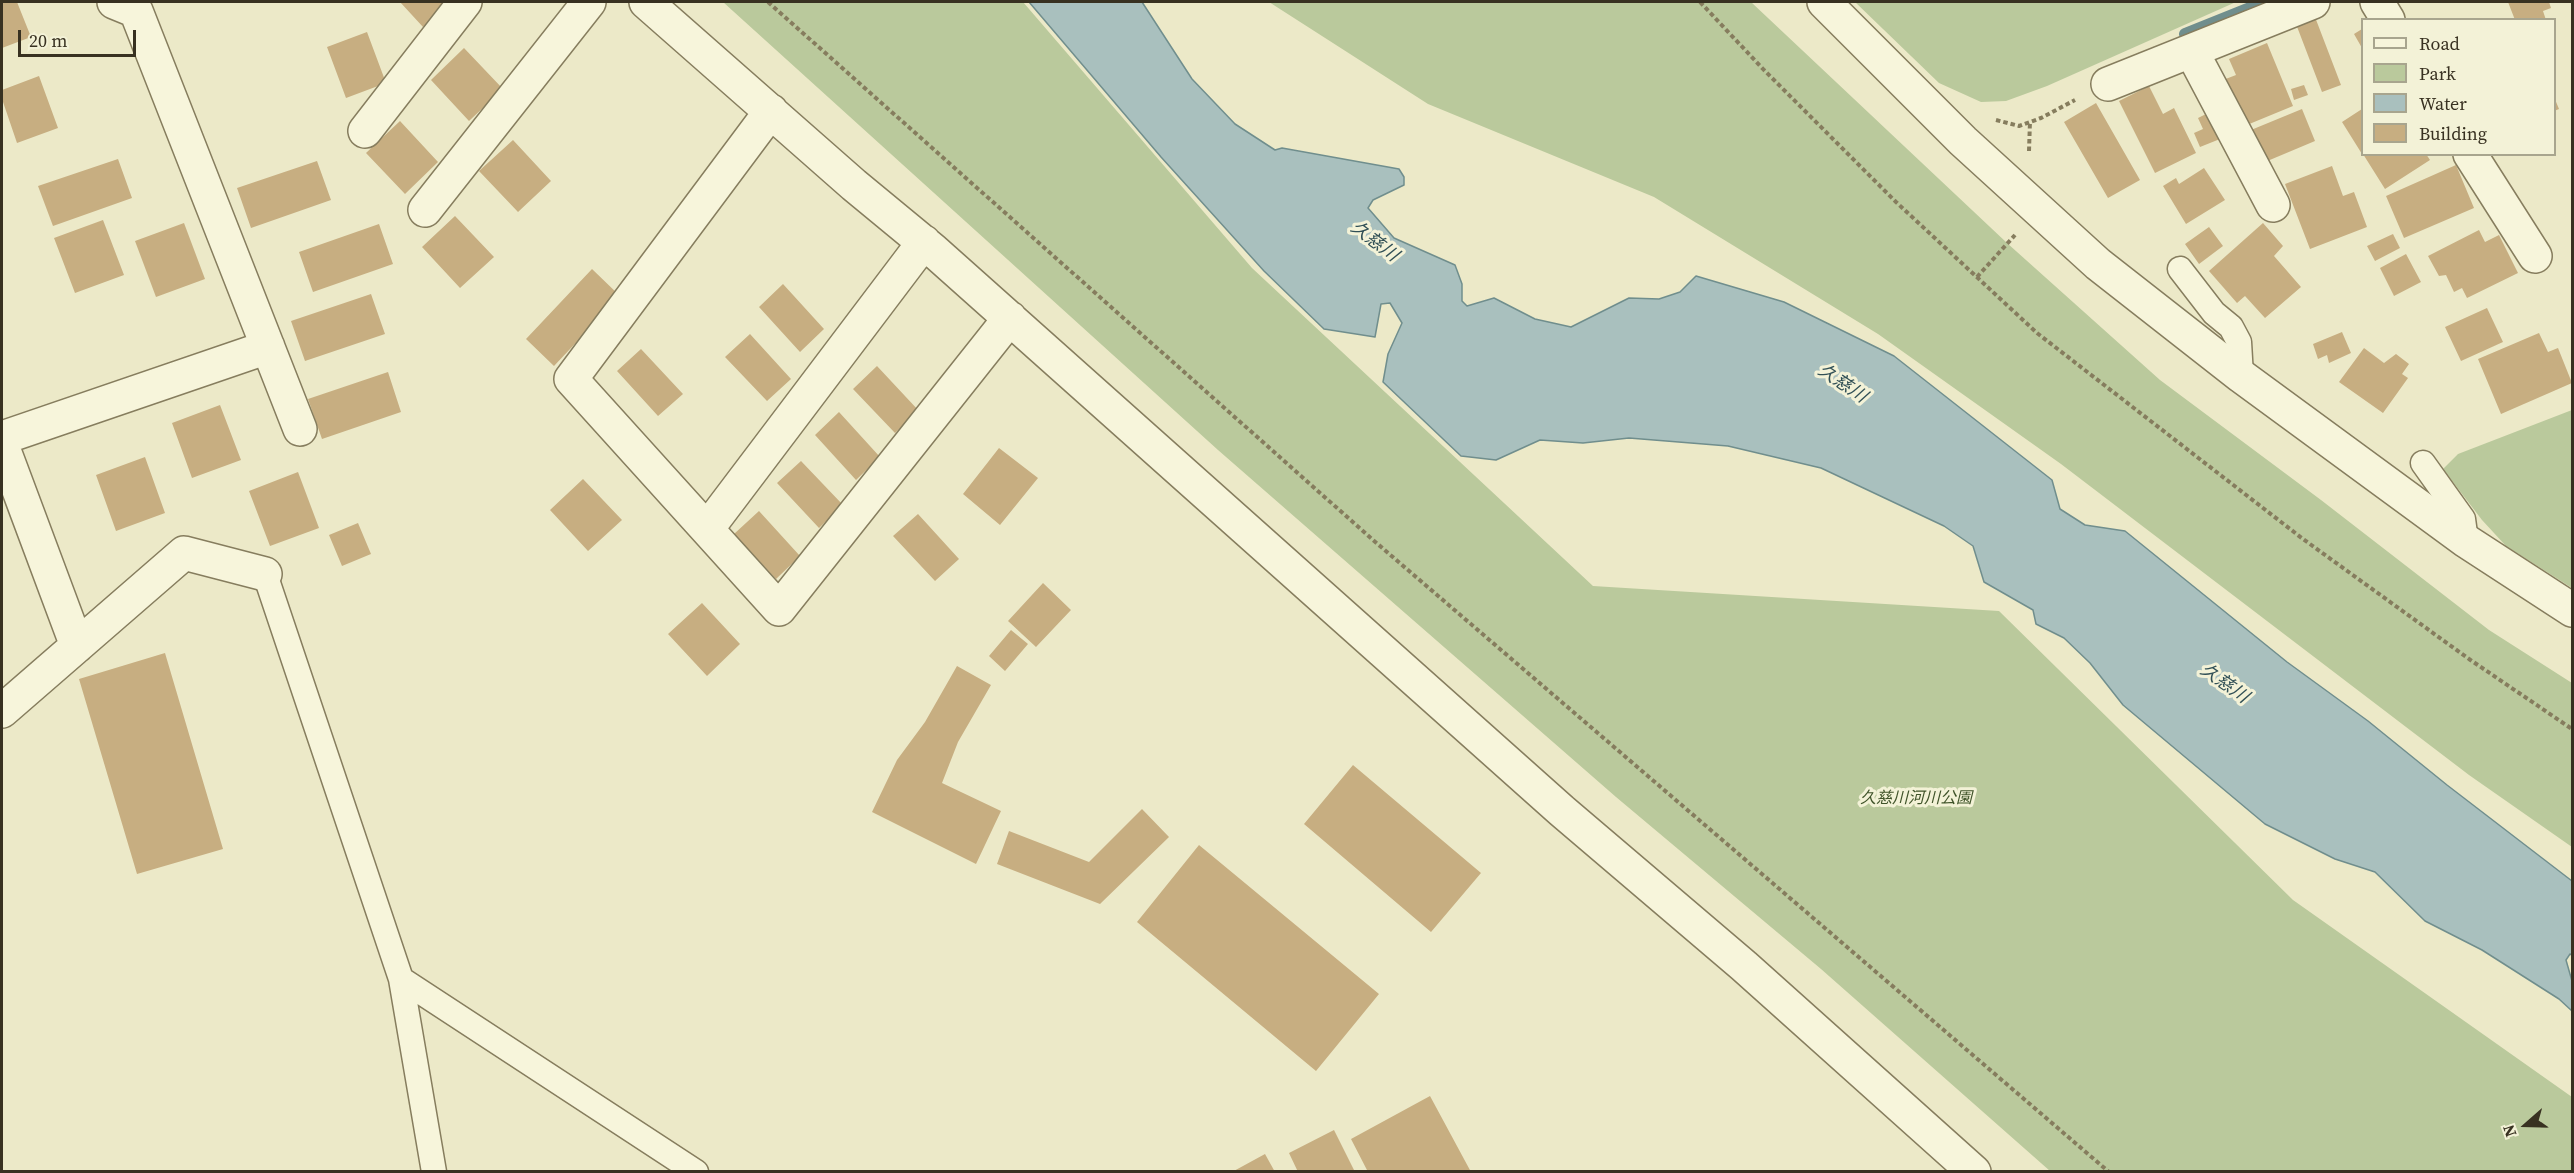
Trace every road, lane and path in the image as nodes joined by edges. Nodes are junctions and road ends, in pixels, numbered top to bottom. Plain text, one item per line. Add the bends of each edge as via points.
1 (114, 2) edge
2 (465, 2) edge
3 (589, 2) edge
4 (646, 2) edge
5 (768, 2) edge
6 (1700, 2) edge
7 (1824, 2) edge
8 (2313, 2) edge
9 (2377, 2) edge
10 (2387, 18) edge
11 (2192, 52) junction
12 (2109, 84) joint
13 (771, 111) junction
14 (1989, 118) dead end
15 (365, 131) dead end
16 (2471, 156) edge
17 (2273, 205) dead end
18 (2038, 208) junction
19 (425, 210) dead end
20 (924, 242) junction
21 (2535, 256) dead end
22 (2180, 269) dead end
23 (1977, 277) junction
24 (1010, 318) junction
25 (268, 347) junction
26 (2241, 376) junction
27 (300, 429) dead end
28 (2, 438) edge
29 (2, 445) edge
30 (2424, 463) dead end
31 (707, 529) junction
32 (2466, 541) junction
33 (265, 574) joint
34 (2572, 610) edge
35 (77, 646) junction
36 (2, 711) edge
37 (2572, 729) edge
38 (401, 979) junction
39 (434, 1172) edge
40 (696, 1172) edge
41 (1974, 1172) edge
42 (2109, 1172) edge

1 - 25 street via 136,11
2 - 15 street
3 - 19 street
4 - 13 street
5 - 42 path via 1373,540
6 - 23 path via 1896,202
7 - 18 street via 1963,141
8 - 11 street
9 - 10 street
11 - 12 street
11 - 17 street
12 - 14 path via 2019,126
13 - 20 street
13 - 31 street via 571,379
16 - 21 street
18 - 23 path
18 - 26 street via 2098,264
20 - 24 street
20 - 31 street
22 - 26 lane via 2235,334
23 - 37 path via 2037,333 2303,539
24 - 31 street via 779,609
24 - 41 street
25 - 27 street
25 - 28 street
26 - 32 street
29 - 35 street
30 - 32 lane via 2463,519
32 - 34 street
33 - 35 street via 184,553
33 - 38 lane
35 - 36 street
38 - 39 lane
38 - 40 lane

